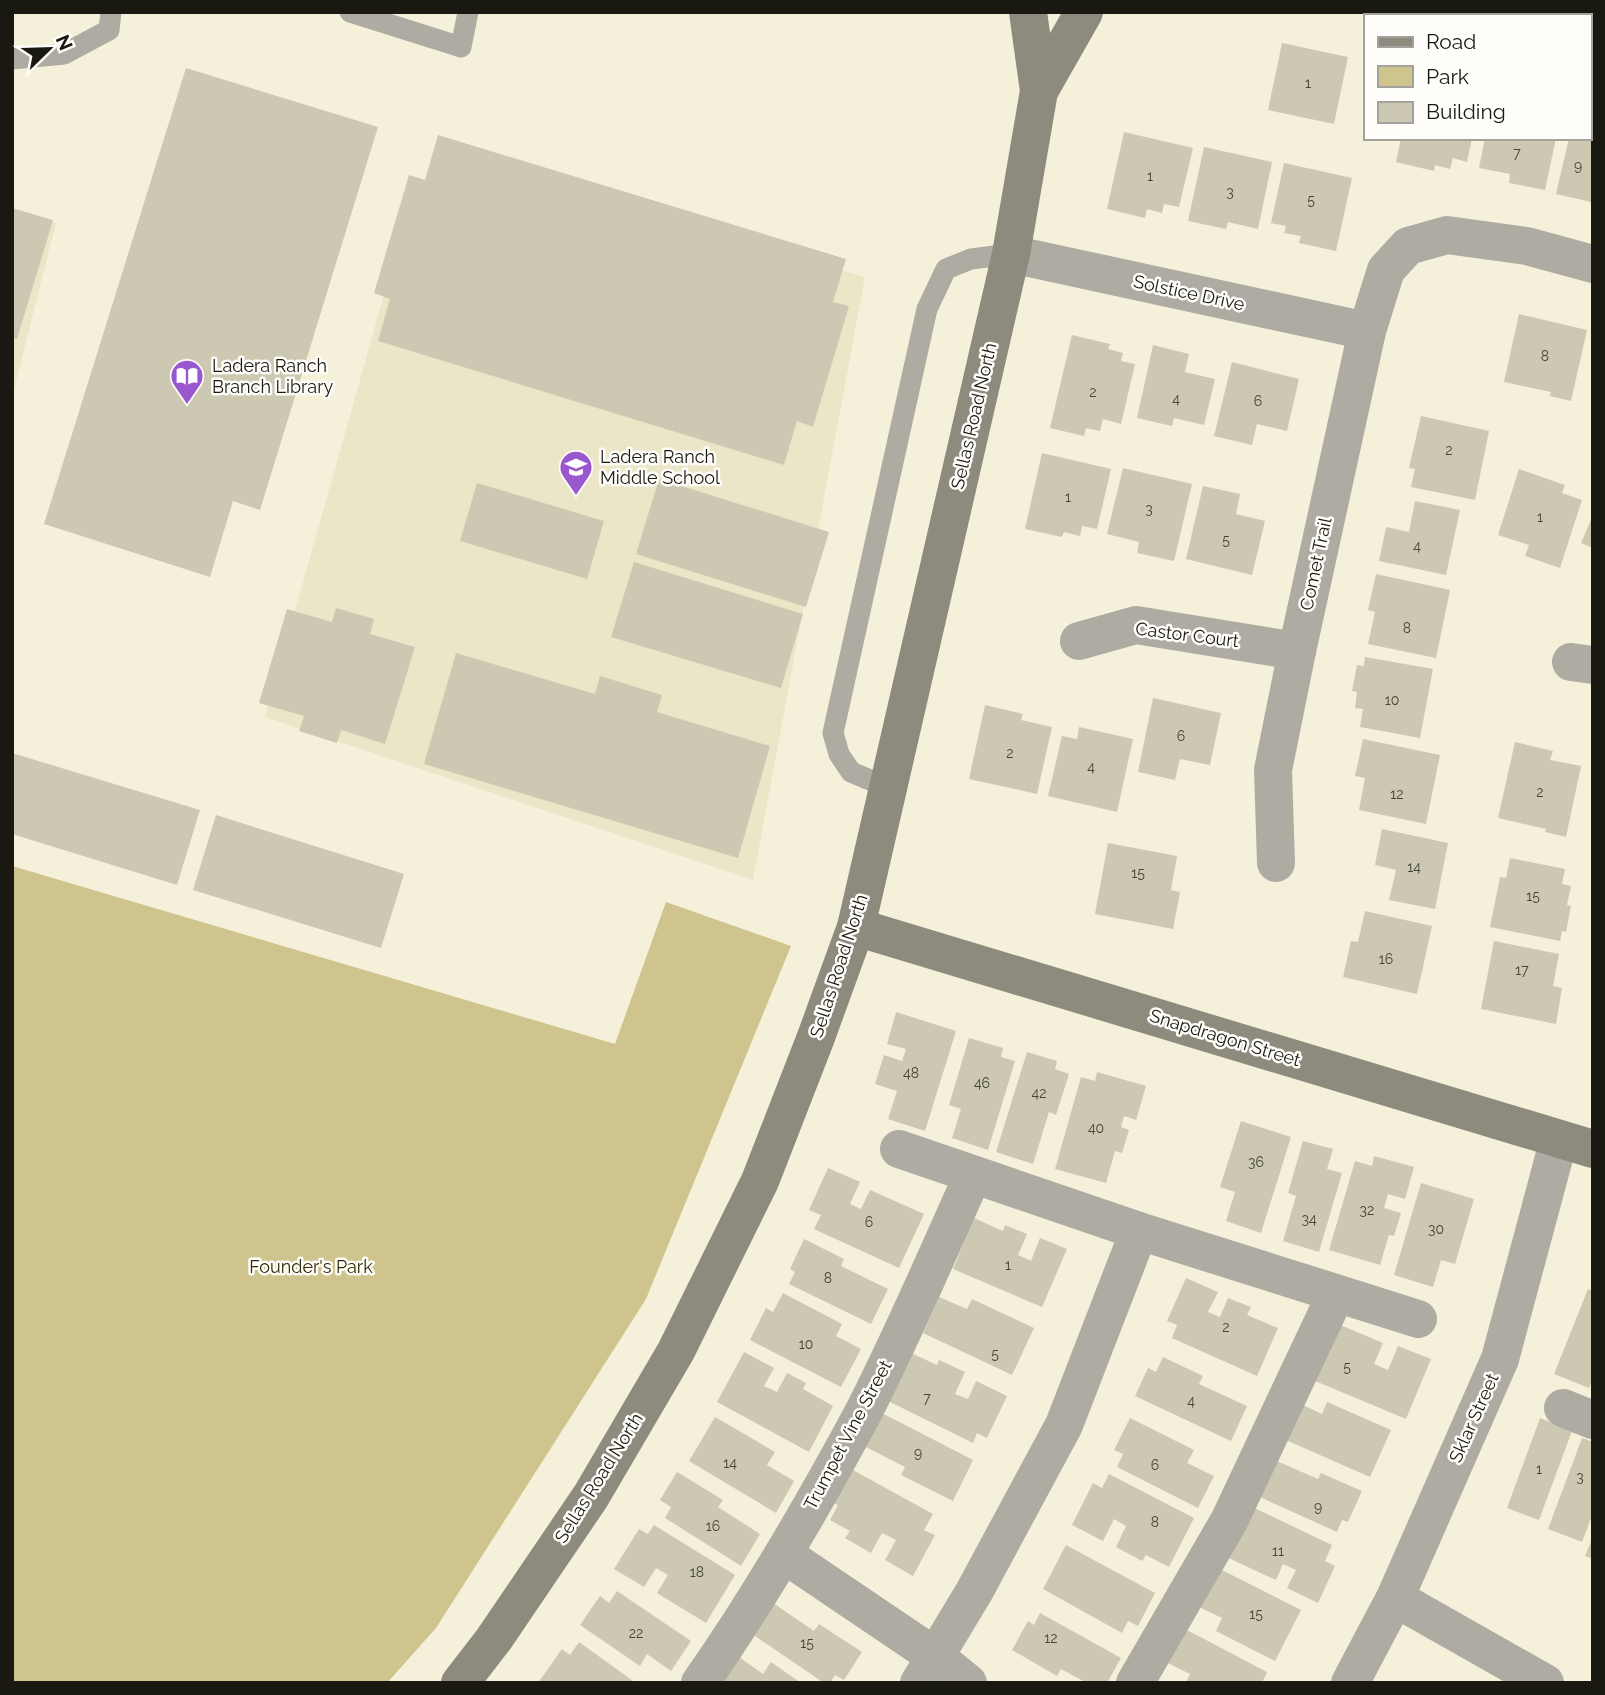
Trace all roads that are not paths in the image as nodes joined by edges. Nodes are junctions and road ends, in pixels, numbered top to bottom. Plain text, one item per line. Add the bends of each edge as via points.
1 (111, 12) edge
2 (350, 12) edge
3 (468, 12) edge
4 (1028, 12) edge
5 (1084, 12) edge
6 (12, 59) edge
7 (1039, 91) junction
8 (1011, 254) junction
9 (1593, 264) edge
10 (1367, 331) junction
11 (1079, 642) dead end
12 (1297, 651) junction
13 (889, 788) junction
14 (1276, 863) dead end
15 (856, 927) junction
16 (1576, 1144) edge
17 (899, 1149) dead end
18 (972, 1175) junction
19 (1139, 1231) junction
20 (1336, 1294) junction
21 (1418, 1319) dead end
22 (785, 1555) junction
23 (1395, 1598) junction
24 (927, 1670) edge
25 (460, 1683) edge
26 (700, 1683) edge
27 (968, 1683) edge
28 (1135, 1683) edge
29 (1350, 1683) edge
30 (1545, 1683) edge

1 - 6 lane via 109,30 64,54
2 - 3 lane via 461,47
4 - 7 street, Sellas Road North
5 - 7 street, Sellas Road North
7 - 8 street, Sellas Road North
8 - 10 street, Solstice Drive
8 - 13 street, Sellas Road North
8 - 13 lane via 946,268 927,309 833,733 851,772
9 - 10 street, Comet Trail via 1527,246 1447,235 1408,246 1386,270
10 - 12 street, Comet Trail
11 - 12 street, Castor Court via 1136,625
12 - 14 street, Comet Trail via 1273,770
13 - 15 street, Sellas Road North
15 - 16 street, Snapdragon Street
15 - 25 street, Sellas Road North via 760,1181 676,1351 591,1496
16 - 23 street, Sklar Street via 1500,1360
17 - 18 street
18 - 19 street
18 - 22 street, Trumpet Vine Street via 863,1411
19 - 20 street
19 - 24 street via 1064,1425
20 - 21 street
20 - 28 street via 1229,1521
22 - 24 street
22 - 26 street, Trumpet Vine Street
23 - 29 street, Sklar Street
23 - 30 street
24 - 27 street

